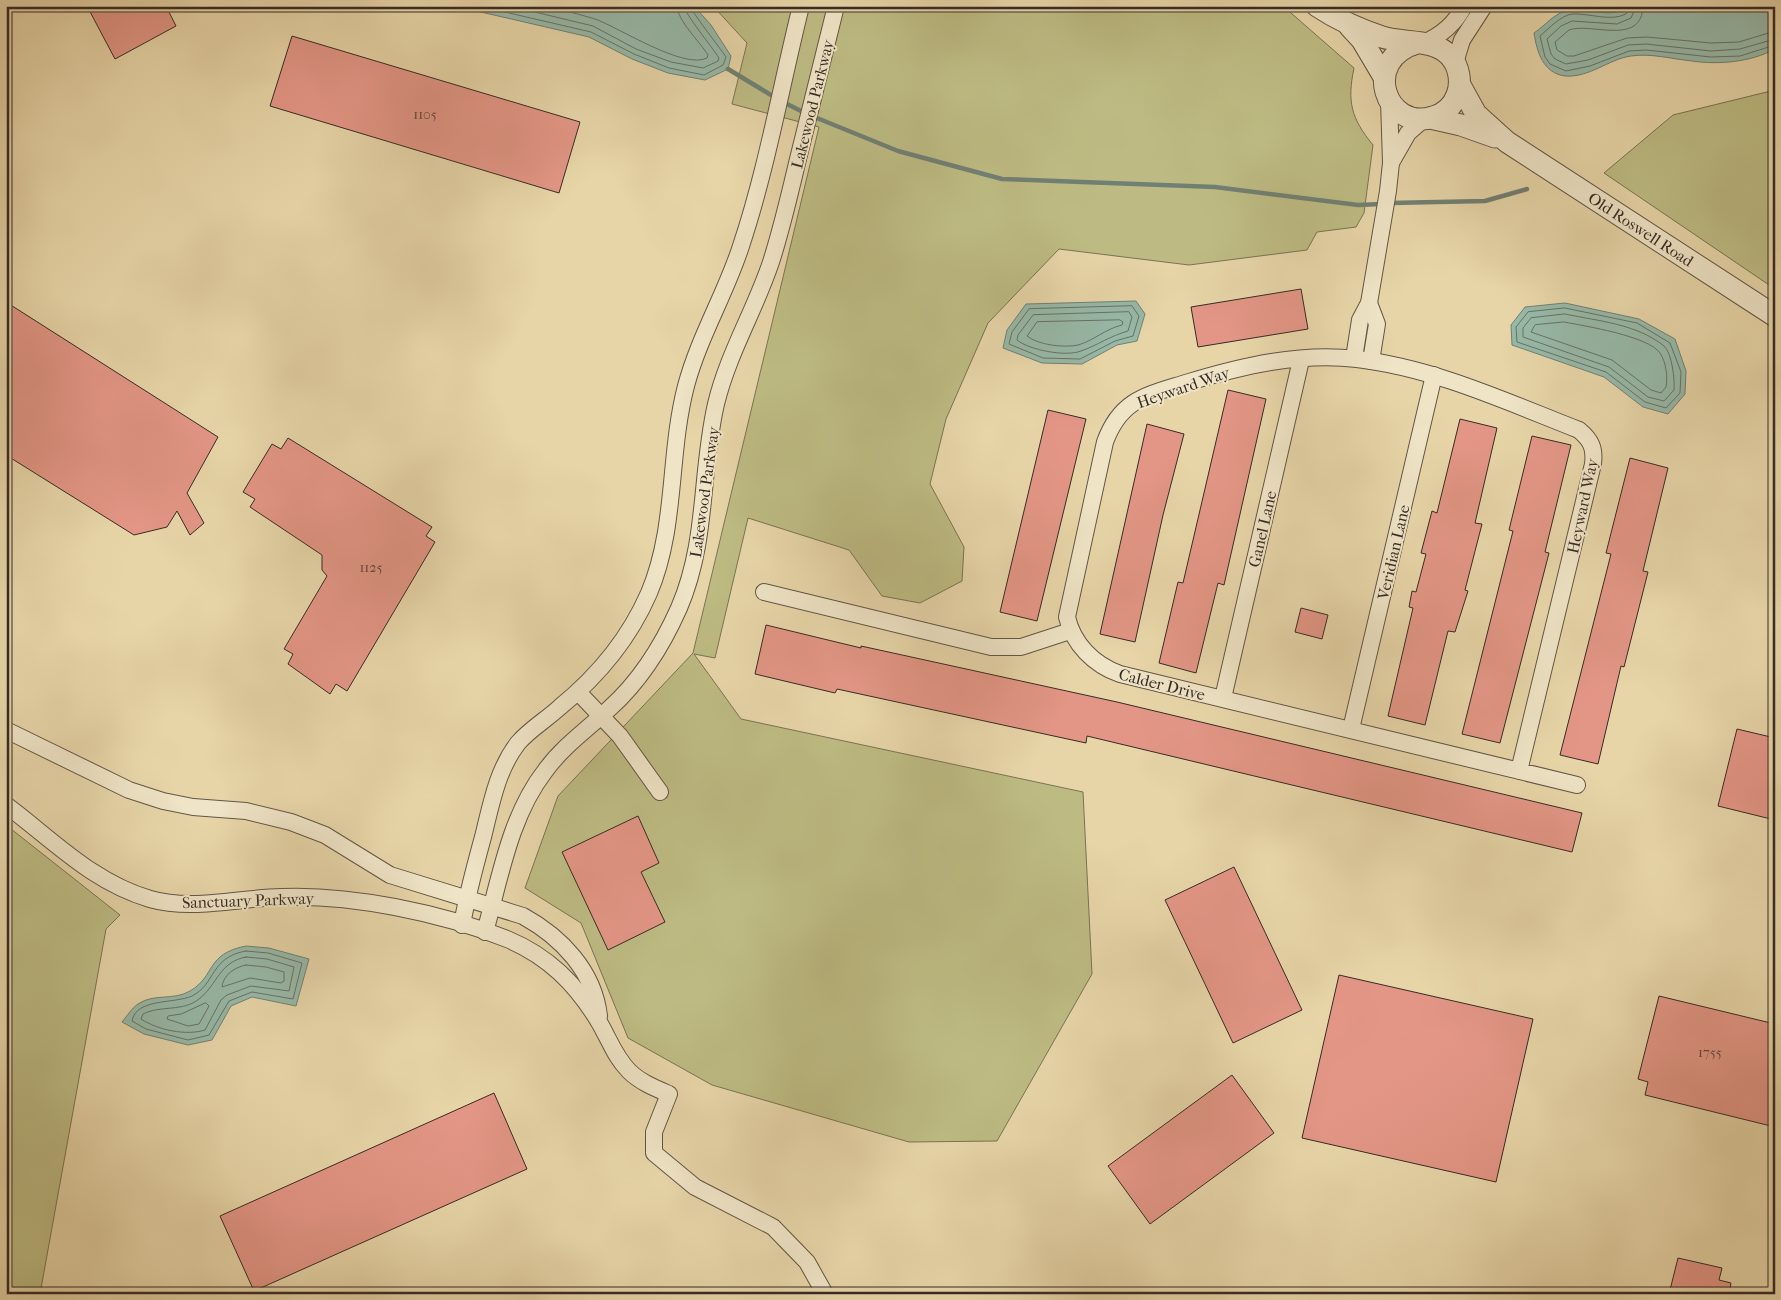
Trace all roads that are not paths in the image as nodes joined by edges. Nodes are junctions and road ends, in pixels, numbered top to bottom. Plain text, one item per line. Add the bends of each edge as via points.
1 (801, 6) edge
2 (836, 6) edge
3 (1317, 6) edge
4 (1464, 6) edge
5 (1484, 6) edge
6 (1350, 26) junction
7 (1420, 43) junction
8 (1455, 63) junction
9 (1384, 77) junction
10 (1460, 85) junction
11 (1389, 100) junction
12 (1427, 119) junction
13 (1507, 142) junction
14 (1391, 164) junction
15 (1369, 302) junction
16 (1775, 316) edge
17 (1354, 358) junction
18 (1301, 360) junction
19 (1371, 361) junction
20 (1434, 375) junction
21 (764, 592) dead end
22 (1070, 631) junction
23 (578, 692) junction
24 (1223, 698) junction
25 (601, 716) junction
26 (1351, 729) junction
27 (6, 730) edge
28 (1519, 771) junction
29 (1577, 785) dead end
30 (660, 792) dead end
31 (6, 805) edge
32 (467, 898) junction
33 (492, 905) junction
34 (462, 925) junction
35 (485, 932) junction
36 (600, 1023) junction
37 (825, 1294) edge

1 - 23 street, Lakewood Parkway via 749,221 732,274 686,385 677,437 670,515 659,565 642,608 624,640
2 - 25 street, Lakewood Parkway via 778,240 716,404 702,527 687,589 651,660
3 - 6 street
4 - 7 street via 1444,31
5 - 8 street via 1462,40
6 - 7 street via 1383,37
6 - 9 street
7 - 8 street via 1442,48
7 - 9 street via 1395,54
8 - 10 street, Old Roswell Road
9 - 11 street
10 - 12 street via 1447,110
10 - 13 street, Old Roswell Road via 1476,114
11 - 12 street, Old Roswell Road via 1404,115
11 - 14 street
12 - 13 street, Old Roswell Road via 1461,125
12 - 14 street via 1408,133
13 - 16 street, Old Roswell Road
14 - 15 street
15 - 17 street via 1360,320
15 - 19 street via 1377,324
17 - 18 street, Heyward Way
17 - 19 street, Heyward Way
18 - 22 street, Heyward Way via 1247,366 1217,374 1148,396 1124,409 1116,418 1105,442 1069,603
18 - 24 street, Ganel Lane
19 - 20 street, Heyward Way
20 - 26 street, Veridian Lane
20 - 28 street, Heyward Way via 1579,430 1593,445 1593,464
21 - 22 street via 992,647 1021,647
22 - 24 street, Calder Drive via 1082,647 1110,670
23 - 25 street
23 - 32 street, Lakewood Parkway via 528,734 507,760 497,784
24 - 26 street, Calder Drive
25 - 30 street via 620,736
25 - 33 street, Lakewood Parkway via 561,751 531,791 520,813
26 - 28 street, Calder Drive
27 - 32 street via 129,790 193,807 246,811 292,822 325,835 390,875
28 - 29 street, Calder Drive
31 - 34 street, Sanctuary Parkway via 110,884 152,899 192,904 328,897 384,906
32 - 33 street
32 - 34 street, Lakewood Parkway
33 - 35 street, Lakewood Parkway
33 - 36 street via 523,916 566,947 592,989
34 - 35 street, Sanctuary Parkway
35 - 36 street, Sanctuary Parkway via 546,960 574,986
36 - 37 street via 620,1061 630,1072 669,1094 654,1132 654,1153 695,1187 773,1227 807,1262

